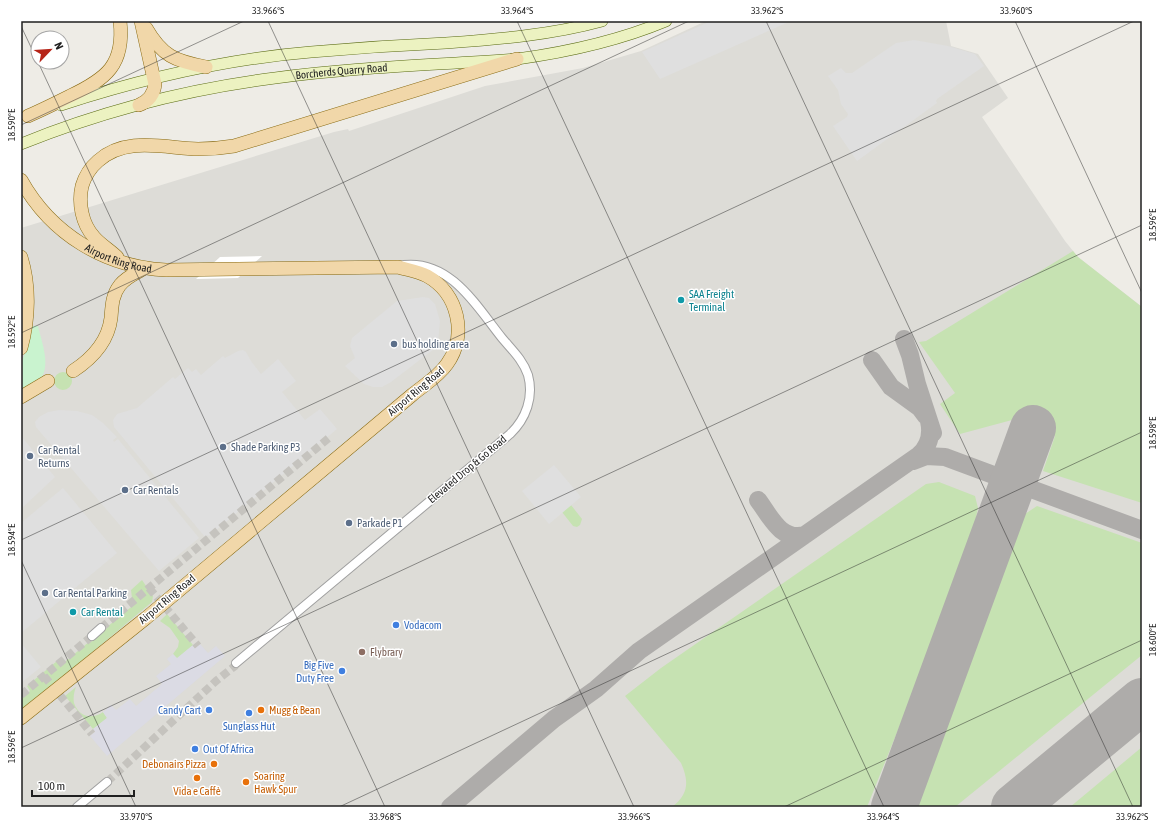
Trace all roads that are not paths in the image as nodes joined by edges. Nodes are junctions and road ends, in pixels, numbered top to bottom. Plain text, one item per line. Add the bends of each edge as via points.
1 (120, 21) edge
2 (141, 21) edge
3 (602, 21) edge
4 (666, 21) edge
5 (517, 59) junction
6 (206, 67) junction
7 (154, 78) junction
8 (139, 105) junction
9 (24, 118) edge
10 (21, 144) edge
11 (21, 180) edge
12 (22, 260) edge
13 (123, 263) junction
14 (398, 267) junction
15 (145, 268) junction
16 (21, 348) edge
17 (73, 371) dead end
18 (48, 381) dead end
19 (21, 397) edge
20 (102, 628) tunnel mouth
21 (92, 636) tunnel mouth
22 (236, 663) tunnel mouth
23 (21, 718) edge
24 (107, 782) tunnel mouth
25 (77, 807) edge

1 - 9 main road via 120,49 104,75 89,87
2 - 6 main road via 155,43 167,54 185,63
2 - 7 main road
3 - 6 main road, Borcherds Quarry Road via 572,29 509,38 303,52
4 - 5 main road, Borcherds Quarry Road via 578,49
5 - 8 main road, Borcherds Quarry Road via 287,76 191,92
5 - 13 main road via 234,146 206,149 136,145 114,150 100,159 88,172 80,202 84,220 93,236
6 - 7 main road, Borcherds Quarry Road
7 - 8 main road via 155,87 152,94
7 - 9 main road, Borcherds Quarry Road
8 - 10 main road, Borcherds Quarry Road via 73,124
11 - 13 main road, Airport Ring Road via 30,196 65,232 91,250
12 - 16 main road via 27,311
13 - 15 main road, Airport Ring Road
14 - 15 main road, Airport Ring Road via 247,270
14 - 22 street, Elevated Drop & Go Road via 410,264 427,267 443,274 462,288 525,367 530,385 526,412 510,434
14 - 23 main road, Airport Ring Road via 431,278 445,290 454,306 458,338 445,367 146,618
15 - 17 main road via 128,277 120,286 113,299 110,323 102,343 92,357
18 - 19 main road
20 - 21 street
24 - 25 street

